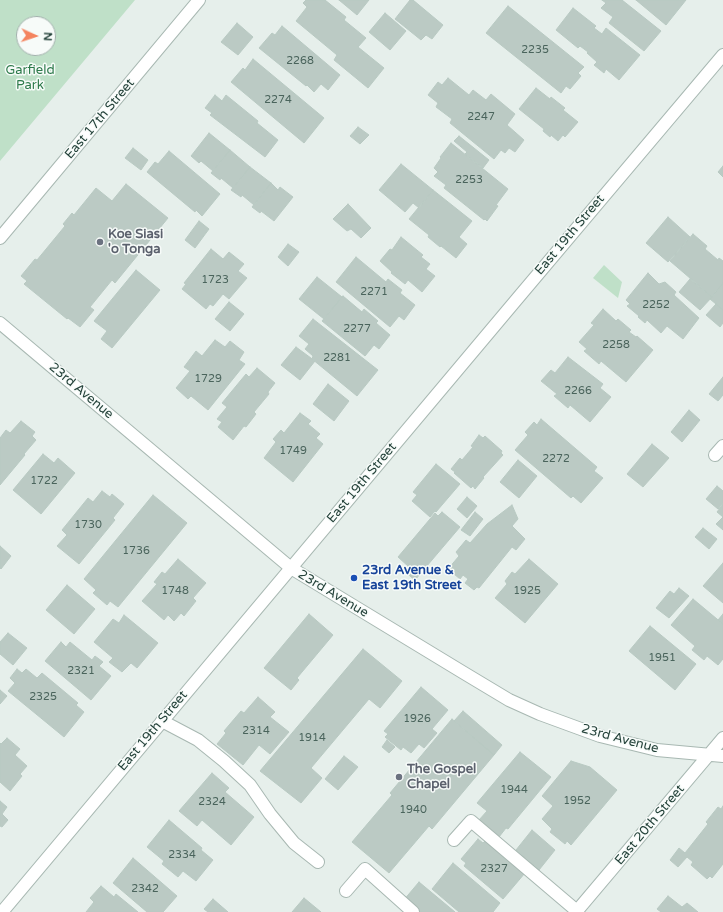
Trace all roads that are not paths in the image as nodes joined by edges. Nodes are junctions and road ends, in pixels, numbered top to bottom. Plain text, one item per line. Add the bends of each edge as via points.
1 (199, 0) edge
2 (723, 55) edge
3 (0, 238) edge
4 (0, 323) edge
5 (723, 446) edge
6 (715, 455) dead end
7 (291, 568) junction
8 (162, 721) junction
9 (723, 738) edge
10 (708, 755) junction
11 (723, 756) edge
12 (454, 840) dead end
13 (318, 862) dead end
14 (346, 891) dead end
15 (2, 912) edge
16 (413, 912) edge
17 (576, 912) edge

1 - 3 street, East 17th Street
2 - 7 street, East 19th Street
4 - 7 street, 23rd Avenue
5 - 6 street
7 - 8 street, East 19th Street
7 - 10 street, 23rd Avenue via 509,700 540,714 600,736 658,750
8 - 13 street via 198,740 224,761 250,785 294,842
8 - 15 street, East 19th Street
9 - 10 street, East 20th Street
10 - 11 street, 23rd Avenue
10 - 17 street, East 20th Street
12 - 17 street via 471,821
14 - 16 street via 365,869

